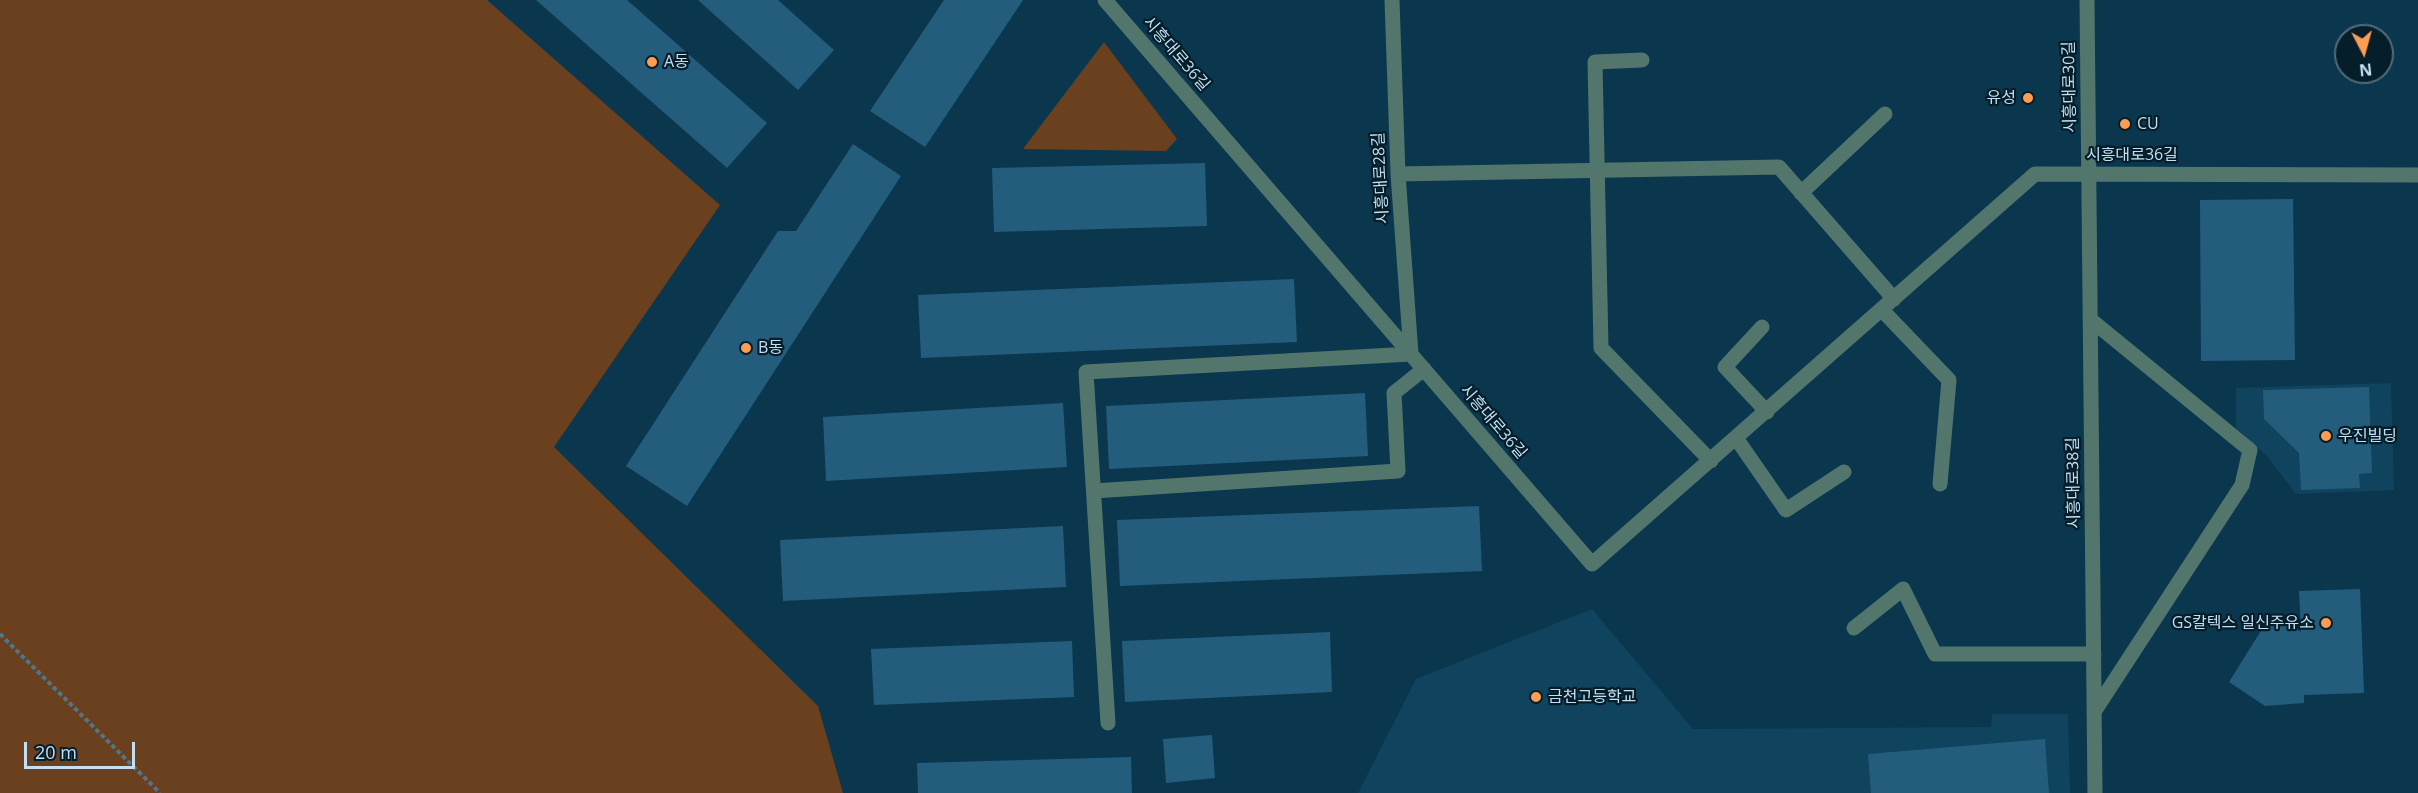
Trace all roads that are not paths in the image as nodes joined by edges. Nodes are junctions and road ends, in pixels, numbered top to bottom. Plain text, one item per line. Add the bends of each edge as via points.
1 (1105, 0) edge
2 (1392, 0) edge
3 (2087, 0) edge
4 (1642, 60) dead end
5 (1885, 114) dead end
6 (1598, 171) junction
7 (2089, 173) junction
8 (1398, 174) junction
9 (2418, 176) edge
10 (1801, 193) junction
11 (1888, 304) junction
12 (2091, 320) junction
13 (1762, 327) dead end
14 (1411, 354) junction
15 (1424, 369) junction
16 (1767, 412) junction
17 (1736, 438) junction
18 (1710, 461) junction
19 (1844, 472) dead end
20 (1940, 484) dead end
21 (1094, 491) junction
22 (1854, 628) dead end
23 (2094, 654) junction
24 (2094, 712) junction
25 (1108, 723) dead end
26 (2095, 793) edge

1 - 14 street, 시흥대로36길
2 - 8 street, 시흥대로28길
3 - 7 street, 시흥대로30길
4 - 6 street via 1595,62
5 - 10 street
6 - 8 street
6 - 10 street via 1779,167
6 - 18 street via 1601,348
7 - 9 street, 시흥대로36길
7 - 11 street, 시흥대로36길 via 2035,174
7 - 12 street, 시흥대로38길
8 - 14 street, 시흥대로28길
10 - 11 street
11 - 16 street, 시흥대로36길
11 - 20 street via 1949,380
12 - 23 street, 시흥대로38길
12 - 24 street via 2250,450 2242,485
13 - 16 street via 1725,367
14 - 15 street, 시흥대로36길
14 - 21 street via 1086,372
15 - 18 street, 시흥대로36길 via 1592,564
15 - 21 street via 1394,393 1398,471
16 - 17 street, 시흥대로36길
17 - 18 street, 시흥대로36길
17 - 19 street via 1786,510
21 - 25 street
22 - 23 street via 1903,589 1935,654
23 - 24 street, 시흥대로38길
24 - 26 street, 시흥대로38길

